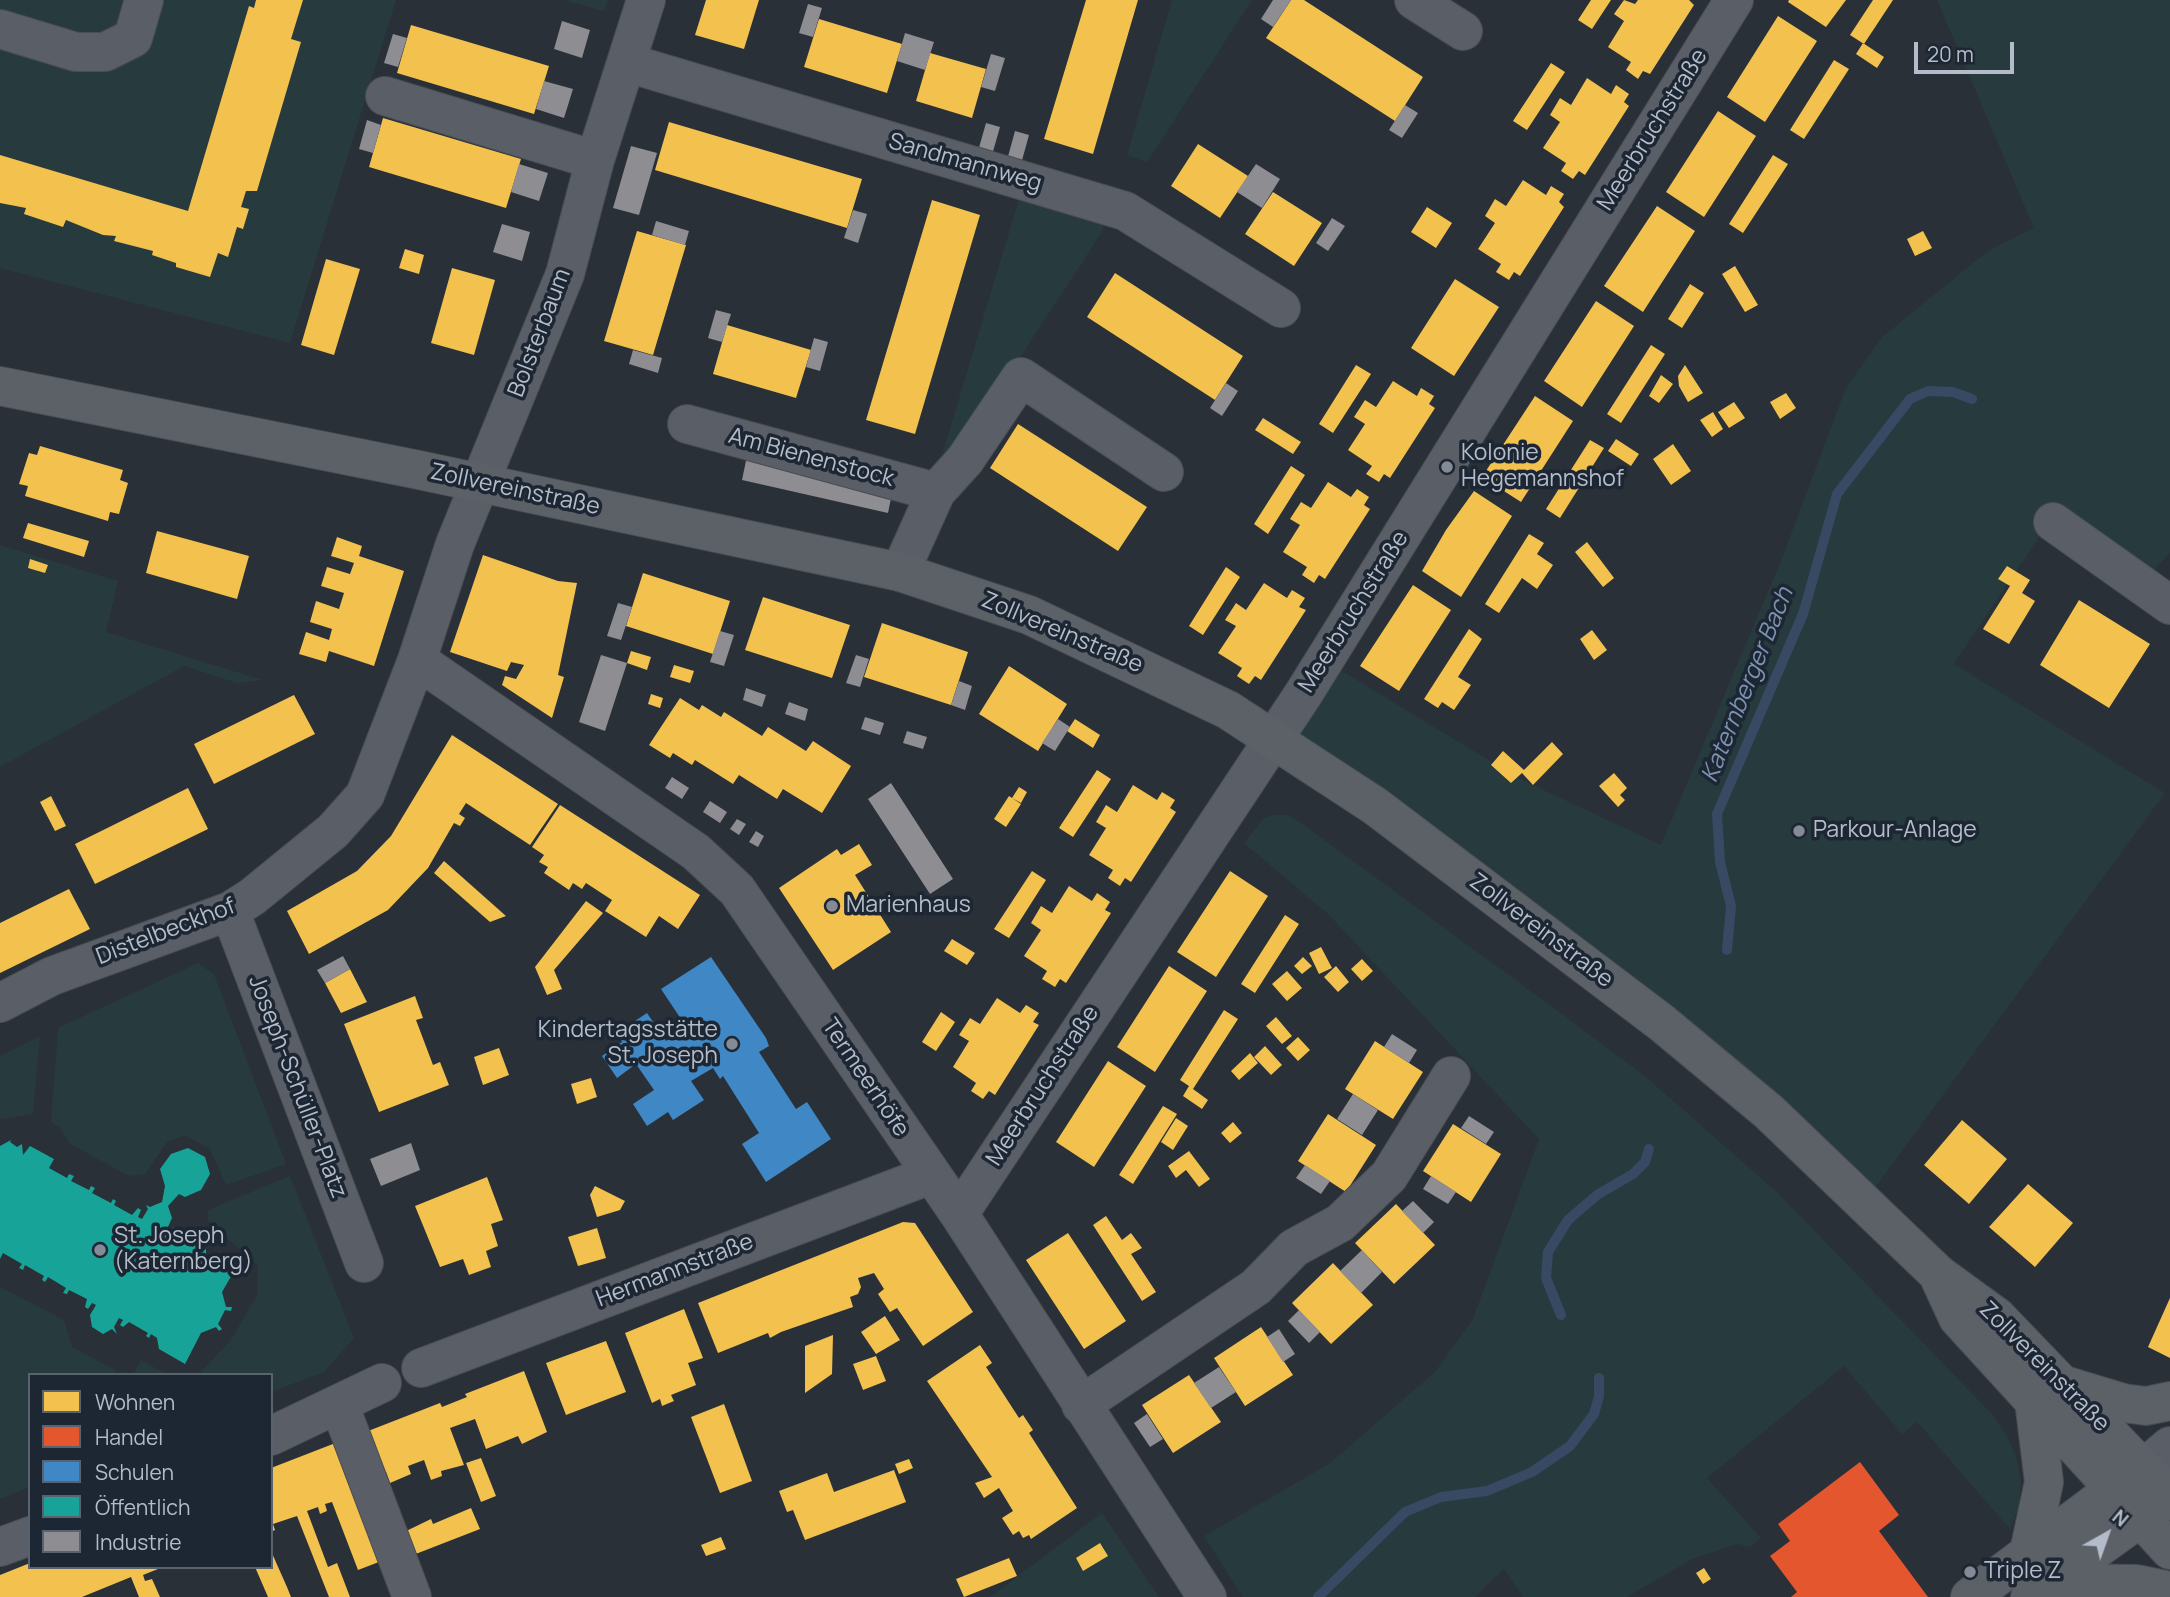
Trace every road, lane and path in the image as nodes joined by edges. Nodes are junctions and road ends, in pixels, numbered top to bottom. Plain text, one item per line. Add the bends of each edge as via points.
1 (144, 0) edge
2 (646, 0) edge
3 (1414, 0) edge
4 (1734, 0) edge
5 (0, 29) edge
6 (1463, 31) dead end
7 (628, 63) junction
8 (385, 96) dead end
9 (595, 160) junction
10 (1281, 309) dead end
11 (0, 386) edge
12 (687, 424) dead end
13 (1164, 472) dead end
14 (480, 483) junction
15 (936, 492) junction
16 (2053, 522) dead end
17 (900, 572) junction
18 (2170, 605) edge
19 (417, 660) junction
20 (1274, 737) junction
21 (230, 911) junction
22 (0, 1003) edge
23 (1451, 1076) dead end
24 (930, 1175) junction
25 (959, 1214) junction
26 (364, 1263) dead end
27 (421, 1368) dead end
28 (382, 1383) dead end
29 (2049, 1393) junction
30 (2170, 1401) edge
31 (340, 1404) junction
32 (1081, 1405) junction
33 (273, 1435) edge
34 (2143, 1467) edge
35 (2163, 1502) edge
36 (28, 1537) edge
37 (0, 1547) edge
38 (2170, 1550) edge
39 (2029, 1552) junction
40 (2041, 1590) edge
41 (2170, 1591) edge
42 (412, 1597) edge
43 (1207, 1597) edge
44 (1970, 1597) edge

1 - 5 street via 133,38 105,52 76,52
2 - 7 street, Bolsterbaum
3 - 6 street
4 - 20 street, Meerbruchstraße
7 - 9 street, Bolsterbaum
7 - 10 street, Sandmannweg via 1125,211
8 - 9 street
9 - 14 street, Bolsterbaum via 565,274
11 - 14 main road, Zollvereinstraße
12 - 15 street, Am Bienenstock
13 - 15 street via 1020,377 965,460
14 - 17 main road, Zollvereinstraße
14 - 19 street, Bolsterbaum
15 - 17 street
16 - 18 street
17 - 20 main road, Zollvereinstraße via 1029,615 1161,675
19 - 21 street, Distelbeckhof via 365,795 333,831
19 - 24 street, Termeerhöfe via 696,852 737,890
20 - 25 street, Meerbruchstraße
20 - 29 main road, Zollvereinstraße via 1375,806 1662,1023 1769,1112 1938,1274 1997,1317
21 - 22 street, Distelbeckhof via 52,976
21 - 26 street, Joseph-Schüller-Platz
23 - 32 street via 1389,1176 1340,1223 1294,1248 1256,1287
24 - 25 street, Termeerhöfe
24 - 27 street, Hermannstraße
25 - 32 street, Termeerhöfe
28 - 31 street
29 - 30 main road via 2146,1406
29 - 34 main road, Zollvereinstraße
29 - 39 main road via 2044,1482
31 - 33 street
31 - 42 street
32 - 43 street, Termeerhöfe
34 - 35 main road, Zollvereinstraße
34 - 39 main road
35 - 38 main road, Zollvereinstraße
35 - 40 main road
36 - 37 street
39 - 44 main road
40 - 41 main road via 2137,1584

